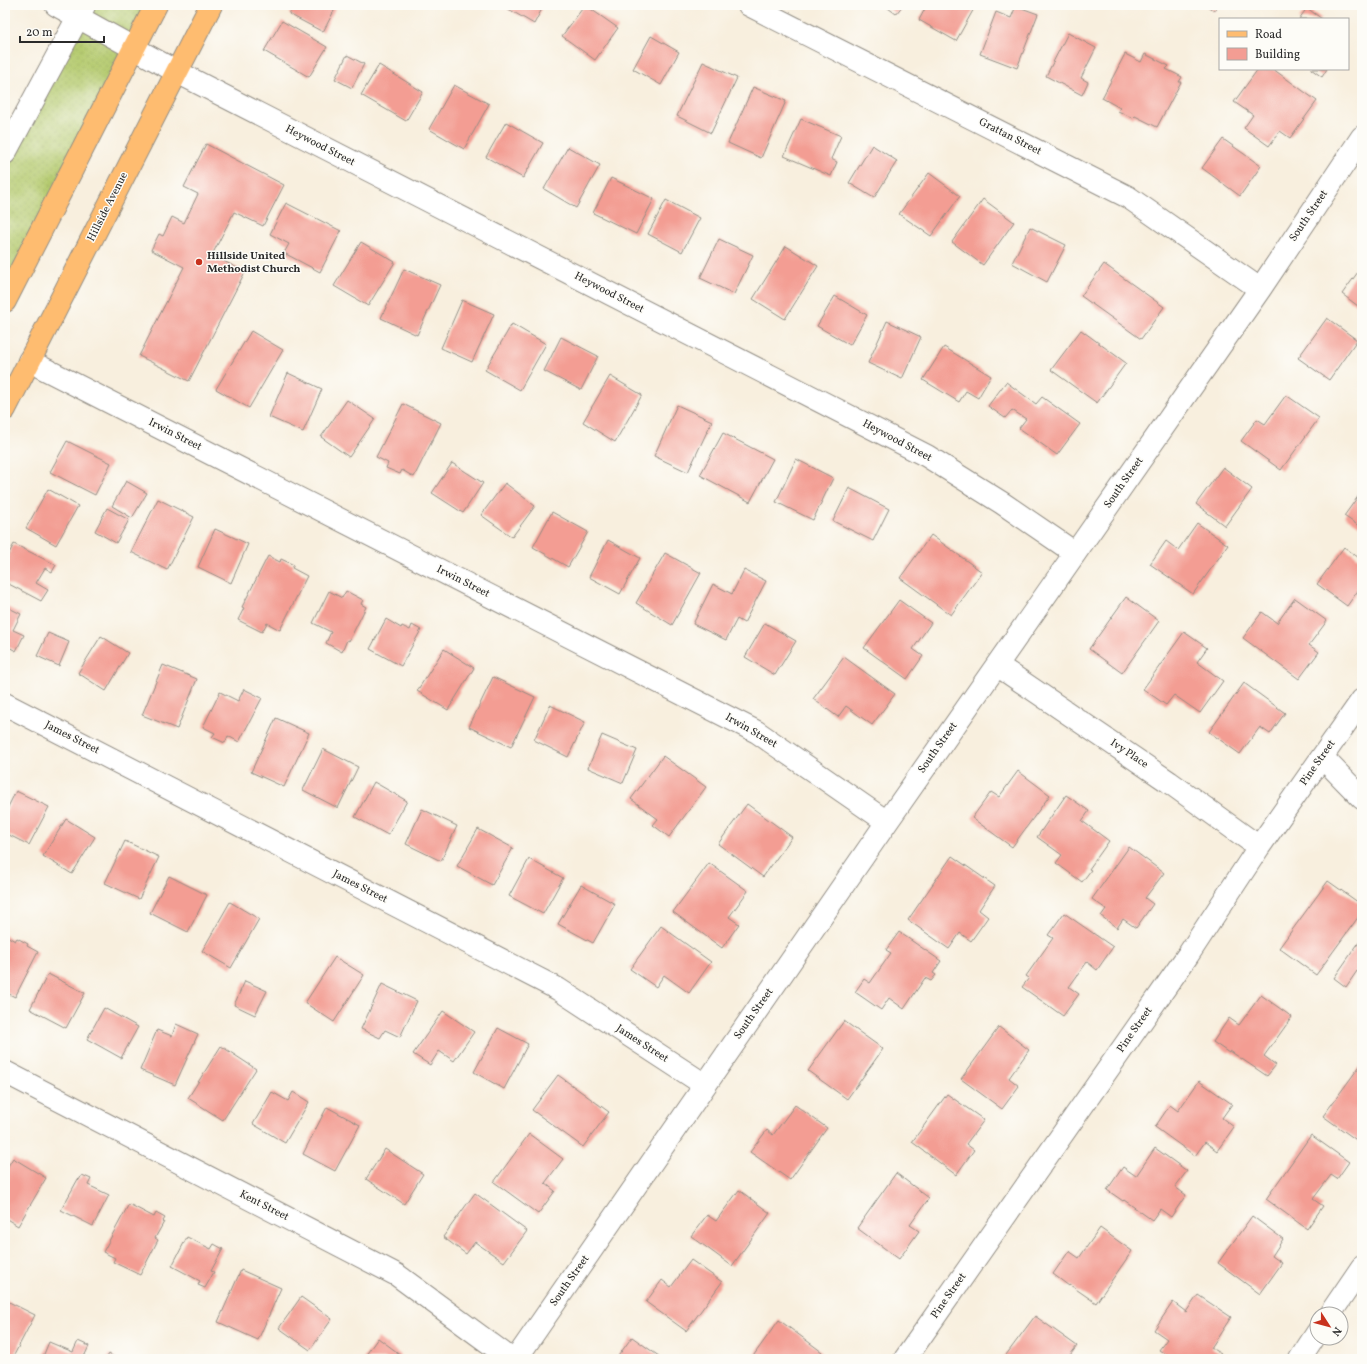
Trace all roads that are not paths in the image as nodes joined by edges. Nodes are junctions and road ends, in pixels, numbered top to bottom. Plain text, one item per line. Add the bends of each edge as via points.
1 (56, 5) edge
2 (156, 5) edge
3 (211, 5) edge
4 (749, 5) edge
5 (82, 11) edge
6 (134, 48) junction
7 (176, 72) junction
8 (1362, 138) edge
9 (5, 152) edge
10 (1260, 289) junction
11 (5, 301) edge
12 (29, 361) junction
13 (5, 409) edge
14 (1075, 553) junction
15 (997, 665) junction
16 (1362, 700) edge
17 (5, 704) edge
18 (1322, 757) junction
19 (1362, 798) edge
20 (886, 822) junction
21 (1259, 847) junction
22 (5, 1072) edge
23 (705, 1085) junction
24 (1362, 1267) edge
25 (1335, 1306) edge
26 (1309, 1345) edge
27 (511, 1359) edge
28 (516, 1359) edge
29 (906, 1359) edge
30 (1300, 1359) edge

1 - 5 street, Heywood Street
2 - 6 main road
3 - 7 main road, Hillside Avenue
4 - 10 street, Grattan Street via 1128,197
5 - 6 street, Heywood Street
5 - 9 street
6 - 7 street, Heywood Street
6 - 11 main road
7 - 12 main road, Hillside Avenue
7 - 14 street, Heywood Street via 927,456
8 - 10 street, South Street
10 - 14 street, South Street
12 - 13 main road, Hillside Avenue
12 - 20 street, Irwin Street via 757,732
14 - 15 street, South Street
15 - 20 street, South Street
15 - 21 street, Ivy Place via 1170,782
16 - 18 street, Pine Street
17 - 23 street, James Street via 558,988
18 - 19 street
18 - 21 street, Pine Street
20 - 23 street, South Street
21 - 29 street, Pine Street via 1188,955
22 - 27 street, Kent Street via 397,1275
23 - 28 street, South Street
24 - 25 street
26 - 30 street

